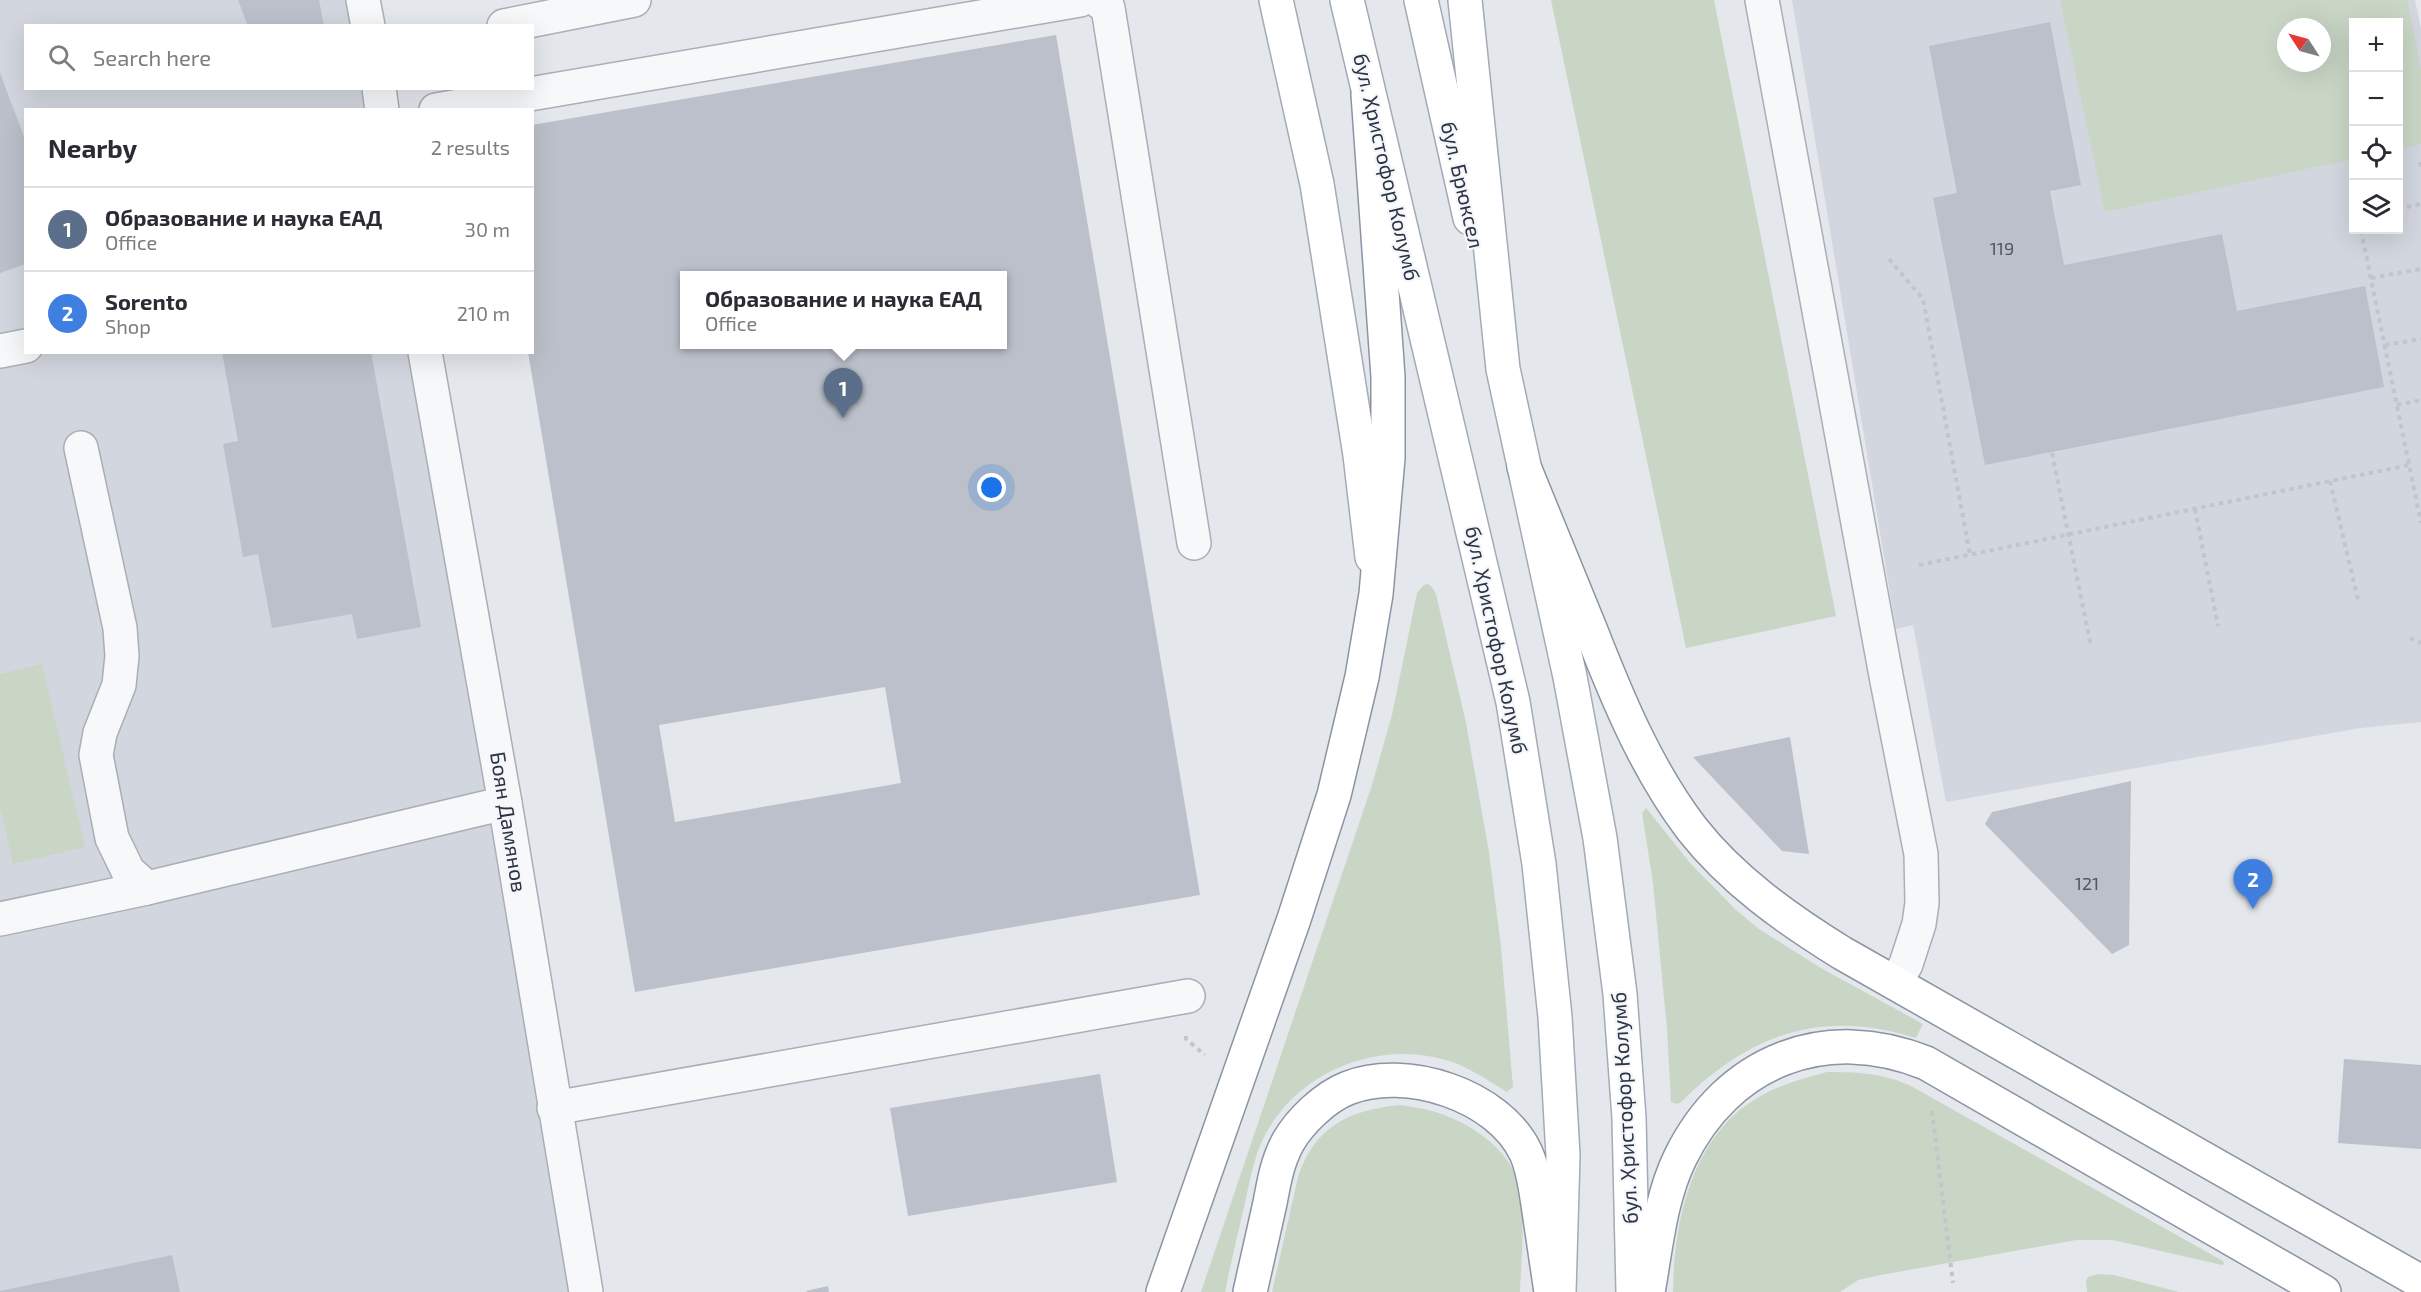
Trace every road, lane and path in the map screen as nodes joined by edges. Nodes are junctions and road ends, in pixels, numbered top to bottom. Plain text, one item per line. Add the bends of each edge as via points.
1 (363, 0) edge
2 (634, 0) edge
3 (1080, 0) edge
4 (1097, 0) edge
5 (1276, 0) edge
6 (1347, 0) edge
7 (1421, 0) edge
8 (1465, 0) edge
9 (1762, 0) edge
10 (368, 24) edge
11 (514, 24) edge
12 (379, 90) edge
13 (1368, 94) junction
14 (382, 108) edge
15 (448, 108) edge
16 (2420, 162) edge
17 (2421, 170) edge
18 (2421, 204) edge
19 (2403, 208) edge
20 (2362, 234) edge
21 (1888, 260) dead end
22 (2421, 269) edge
23 (2371, 278) junction
24 (2421, 339) edge
25 (2385, 345) junction
26 (24, 346) edge
27 (0, 351) edge
28 (425, 354) edge
29 (1503, 369) junction
30 (2421, 400) edge
31 (2397, 405) junction
32 (81, 448) dead end
33 (2052, 453) dead end
34 (2409, 465) junction
35 (1524, 467) junction
36 (2330, 481) junction
37 (2195, 509) junction
38 (2421, 524) edge
39 (2068, 535) junction
40 (1194, 543) dead end
41 (1970, 555) junction
42 (1919, 565) dead end
43 (1376, 594) junction
44 (2359, 604) dead end
45 (2218, 626) dead end
46 (2410, 638) dead end
47 (2421, 643) edge
48 (2091, 647) dead end
49 (505, 804) junction
50 (147, 888) junction
51 (0, 919) edge
52 (1896, 982) junction
53 (1188, 996) dead end
54 (1931, 1101) dead end
55 (554, 1108) junction
56 (2421, 1282) edge
57 (1953, 1283) dead end
58 (586, 1292) edge
59 (1163, 1292) edge
60 (1250, 1292) edge
61 (1551, 1292) edge
62 (1559, 1292) edge
63 (1633, 1292) edge
64 (1648, 1292) edge
65 (2324, 1292) edge

1 - 10 street
2 - 11 street
3 - 15 street
4 - 40 street via 1108,8
5 - 43 main road via 1317,184 1360,455
6 - 13 main road, бул. Христофор Колумб
7 - 29 main road, бул. Брюксел
8 - 29 main road, бул. Христофор Колумб
9 - 52 street via 1921,854 1923,903 1919,924
12 - 14 street
13 - 43 main road via 1388,377 1388,458
13 - 62 main road, бул. Христофор Колумб via 1513,702 1537,852 1555,1017 1563,1155
16 - 17 path
18 - 19 path
20 - 23 path
21 - 41 path via 1923,299
22 - 23 path
23 - 25 path
24 - 25 path
25 - 31 path
26 - 27 street
28 - 49 street, Боян Дамянов
29 - 35 main road, бул. Христофор Колумб
30 - 31 path
31 - 34 path
32 - 50 street via 120,628 122,656 118,686 96,754 112,838 128,871
33 - 39 path
34 - 36 path
34 - 38 path
35 - 52 main road via 1627,719 1692,828 1718,858 1776,909 1826,943
35 - 63 main road, бул. Христофор Колумб via 1570,677 1603,860 1620,994 1628,1107
36 - 37 path
36 - 44 path
37 - 39 path
37 - 45 path
39 - 41 path
39 - 48 path
41 - 42 path
43 - 59 main road via 1362,677 1334,795
46 - 47 path
49 - 50 street
49 - 55 street, Боян Дамянов
50 - 51 street
52 - 56 main road
53 - 55 street
54 - 57 path
55 - 58 street, Боян Дамянов
60 - 61 main road via 1277,1166 1288,1141 1324,1103 1348,1088 1410,1080 1440,1086 1483,1107 1512,1133 1526,1152 1533,1173
64 - 65 main road via 1664,1208 1679,1160 1700,1123 1748,1075 1818,1048 1850,1046 1887,1050 1926,1063

